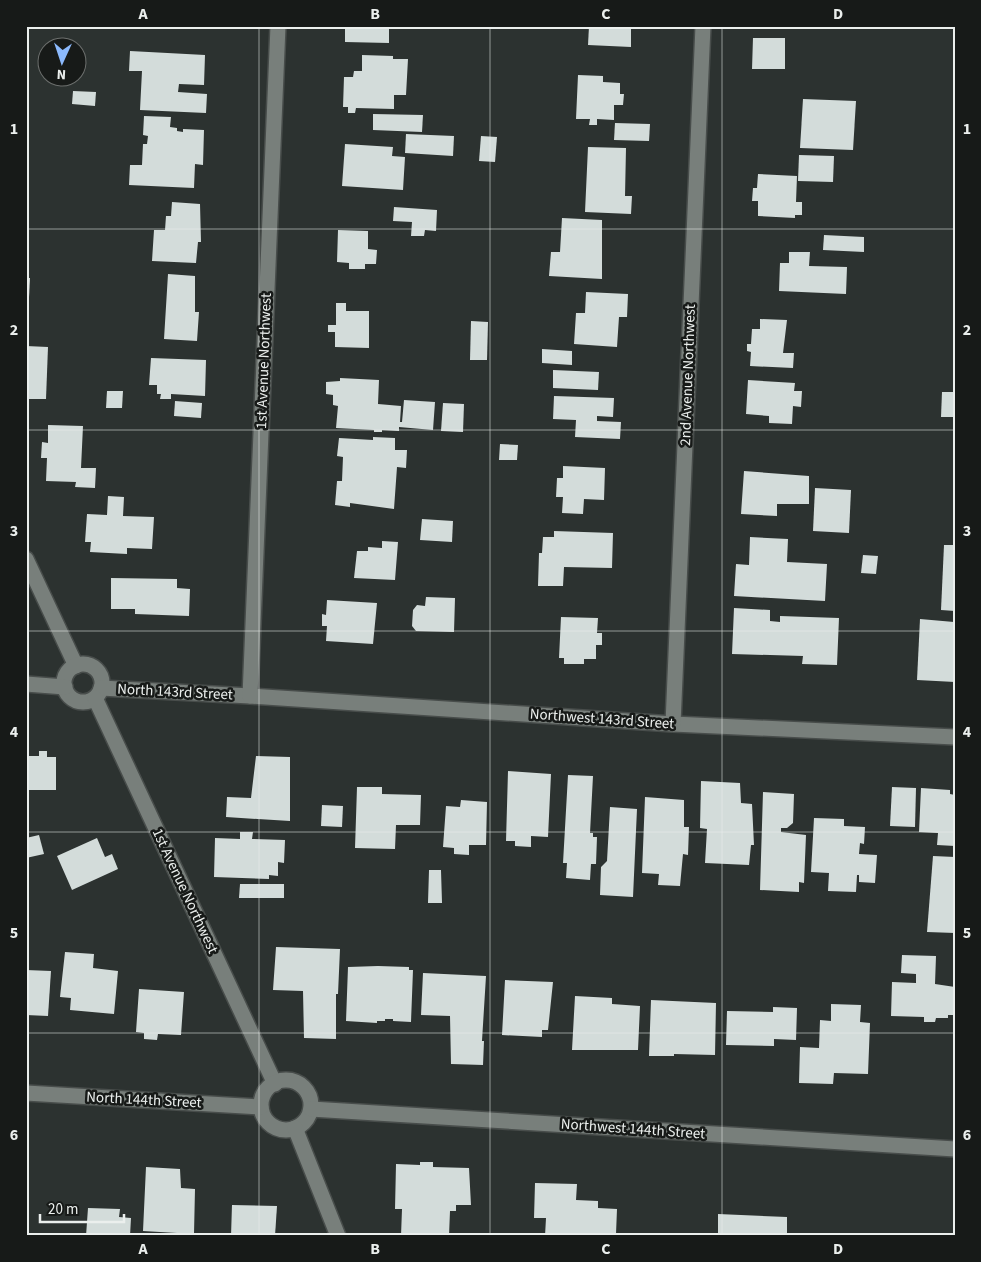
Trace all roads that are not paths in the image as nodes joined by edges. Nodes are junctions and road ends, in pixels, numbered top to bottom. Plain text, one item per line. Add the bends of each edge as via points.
1 (278, 26) edge
2 (703, 26) edge
3 (26, 559) edge
4 (76, 666) junction
5 (26, 684) edge
6 (64, 687) junction
7 (98, 693) junction
8 (250, 696) junction
9 (673, 724) junction
10 (955, 737) edge
11 (275, 1084) junction
12 (26, 1093) edge
13 (261, 1106) junction
14 (311, 1109) junction
15 (295, 1128) junction
16 (955, 1149) edge
17 (338, 1236) edge

1 - 8 street, 1st Avenue Northwest
2 - 9 street, 2nd Avenue Northwest
3 - 4 street
4 - 6 street via 66,674
4 - 7 street via 82,664 93,668 100,677
5 - 6 street
6 - 7 street via 77,701 83,702
7 - 8 street, North 143rd Street
7 - 11 street, 1st Avenue Northwest
8 - 9 street, Northwest 143rd Street
9 - 10 street, Northwest 143rd Street
11 - 13 street via 266,1091
11 - 14 street via 287,1080 302,1086
12 - 13 street, North 144th Street
13 - 15 street via 271,1125 285,1130
14 - 15 street via 305,1122
14 - 16 street, Northwest 144th Street
15 - 17 street

